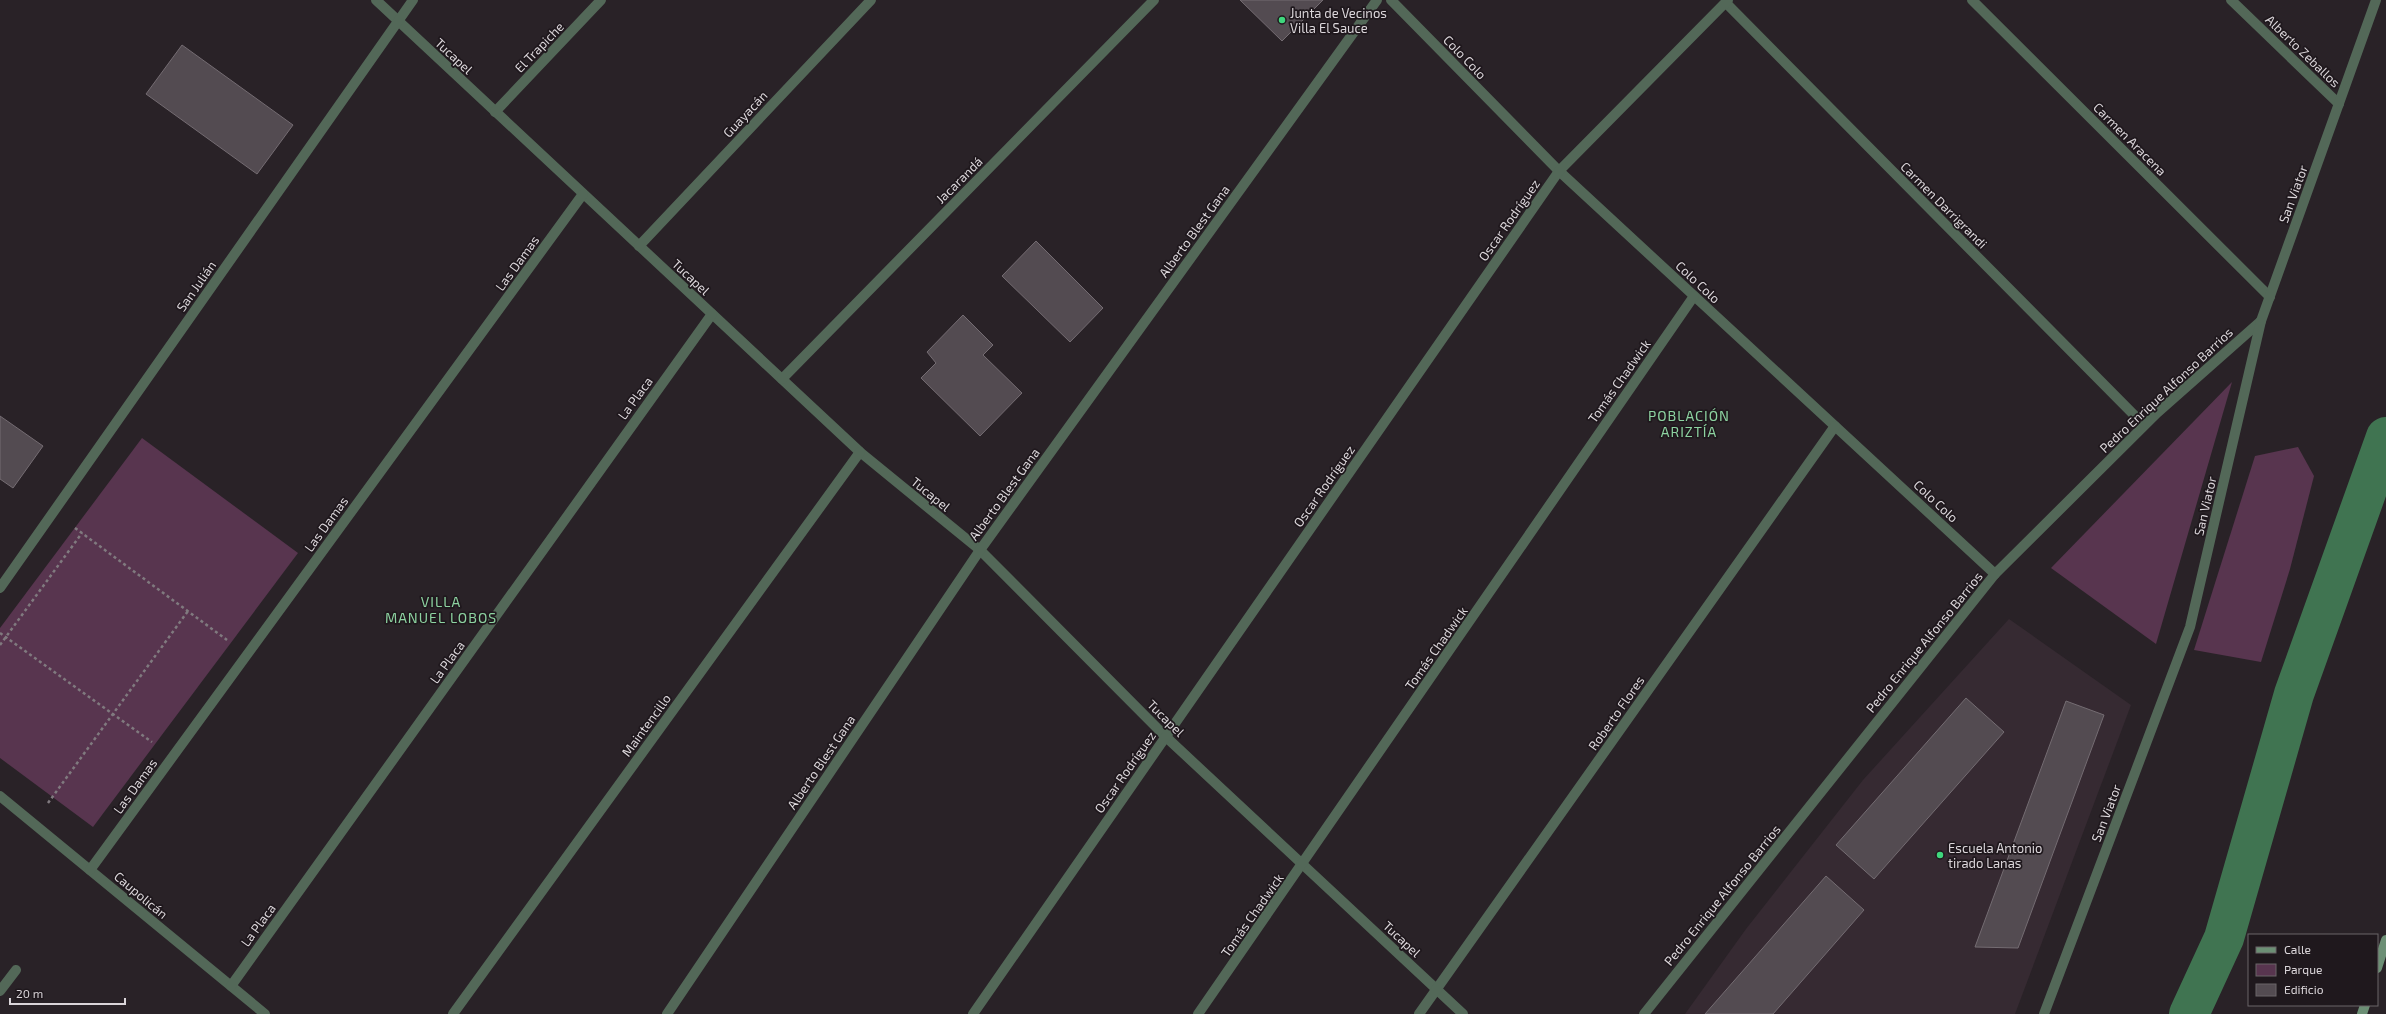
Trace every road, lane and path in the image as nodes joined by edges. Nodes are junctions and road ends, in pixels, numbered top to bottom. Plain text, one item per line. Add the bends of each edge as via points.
1 (376, 0) edge
2 (413, 0) edge
3 (601, 0) edge
4 (871, 0) edge
5 (1154, 0) edge
6 (1377, 0) edge
7 (1392, 0) edge
8 (1972, 0) edge
9 (2231, 0) edge
10 (2376, 0) edge
11 (1727, 1) edge
12 (398, 22) junction
13 (2339, 104) junction
14 (495, 112) junction
15 (1559, 171) junction
16 (583, 194) junction
17 (639, 246) junction
18 (1694, 296) junction
19 (2270, 297) junction
20 (712, 314) junction
21 (2261, 321) junction
22 (782, 379) junction
23 (2144, 425) junction
24 (1835, 426) junction
25 (860, 452) junction
26 (53, 512) junction
27 (82, 533) junction
28 (980, 550) junction
29 (1995, 574) junction
30 (0, 588) edge
31 (188, 611) junction
32 (0, 633) edge
33 (6, 637) junction
34 (0, 644) edge
35 (247, 654) junction
36 (113, 714) junction
37 (1166, 737) junction
38 (172, 756) junction
39 (0, 796) edge
40 (34, 824) junction
41 (1303, 865) junction
42 (90, 870) junction
43 (2386, 940) edge
44 (2378, 965) edge
45 (16, 970) dead end
46 (231, 986) junction
47 (1437, 989) junction
48 (0, 992) edge
49 (265, 1014) edge
50 (453, 1014) edge
51 (667, 1014) edge
52 (973, 1014) edge
53 (1198, 1014) edge
54 (1419, 1014) edge
55 (1463, 1014) edge
56 (1644, 1014) edge
57 (2044, 1014) edge

1 - 12 street, Tucapel
2 - 12 street, San Julián
3 - 14 street, El Trapiche
4 - 17 street, Guayacán
5 - 22 street, Jacarandá
6 - 28 street, Alberto Blest Gana
7 - 15 street, Colo Colo
8 - 19 street, Carmen Aracena
9 - 13 street, Alberto Zeballos
10 - 13 street, San Viator
11 - 15 street, Oscar Rodríguez
11 - 23 street, Carmen Darrigrandi
12 - 14 street, Tucapel
12 - 26 street, San Julián
13 - 19 street, San Viator
14 - 16 street, Tucapel
15 - 18 street, Colo Colo
15 - 37 street, Oscar Rodríguez
16 - 17 street, Tucapel
16 - 35 street, Las Damas
17 - 20 street, Tucapel
18 - 24 street, Colo Colo
18 - 41 street, Tomás Chadwick
19 - 21 street, San Viator
20 - 22 street, Tucapel
20 - 46 street, La Placa
21 - 23 street, Pedro Enrique Alfonso Barrios
21 - 57 street, San Viator via 2190,627
22 - 25 street, Tucapel
23 - 29 street, Pedro Enrique Alfonso Barrios
24 - 29 street, Colo Colo
24 - 47 street, Roberto Flores
25 - 28 street, Tucapel
25 - 50 street, Maintencillo
26 - 27 path
26 - 30 street, San Julián
27 - 31 path
27 - 33 path
28 - 37 street, Tucapel
28 - 51 street, Alberto Blest Gana
29 - 56 street, Pedro Enrique Alfonso Barrios
31 - 35 path
31 - 36 path
32 - 33 path
33 - 34 path
33 - 36 path
35 - 38 street, Las Damas
36 - 38 path
36 - 40 path
37 - 41 street, Tucapel
37 - 52 street, Oscar Rodríguez
38 - 42 street, Las Damas
39 - 40 street, Caupolicán
40 - 42 street, Caupolicán
41 - 47 street, Tucapel
41 - 53 street, Tomás Chadwick
42 - 46 street, Caupolicán
43 - 44 main road
45 - 48 street
46 - 49 street, Caupolicán
47 - 54 street, Roberto Flores
47 - 55 street, Tucapel

